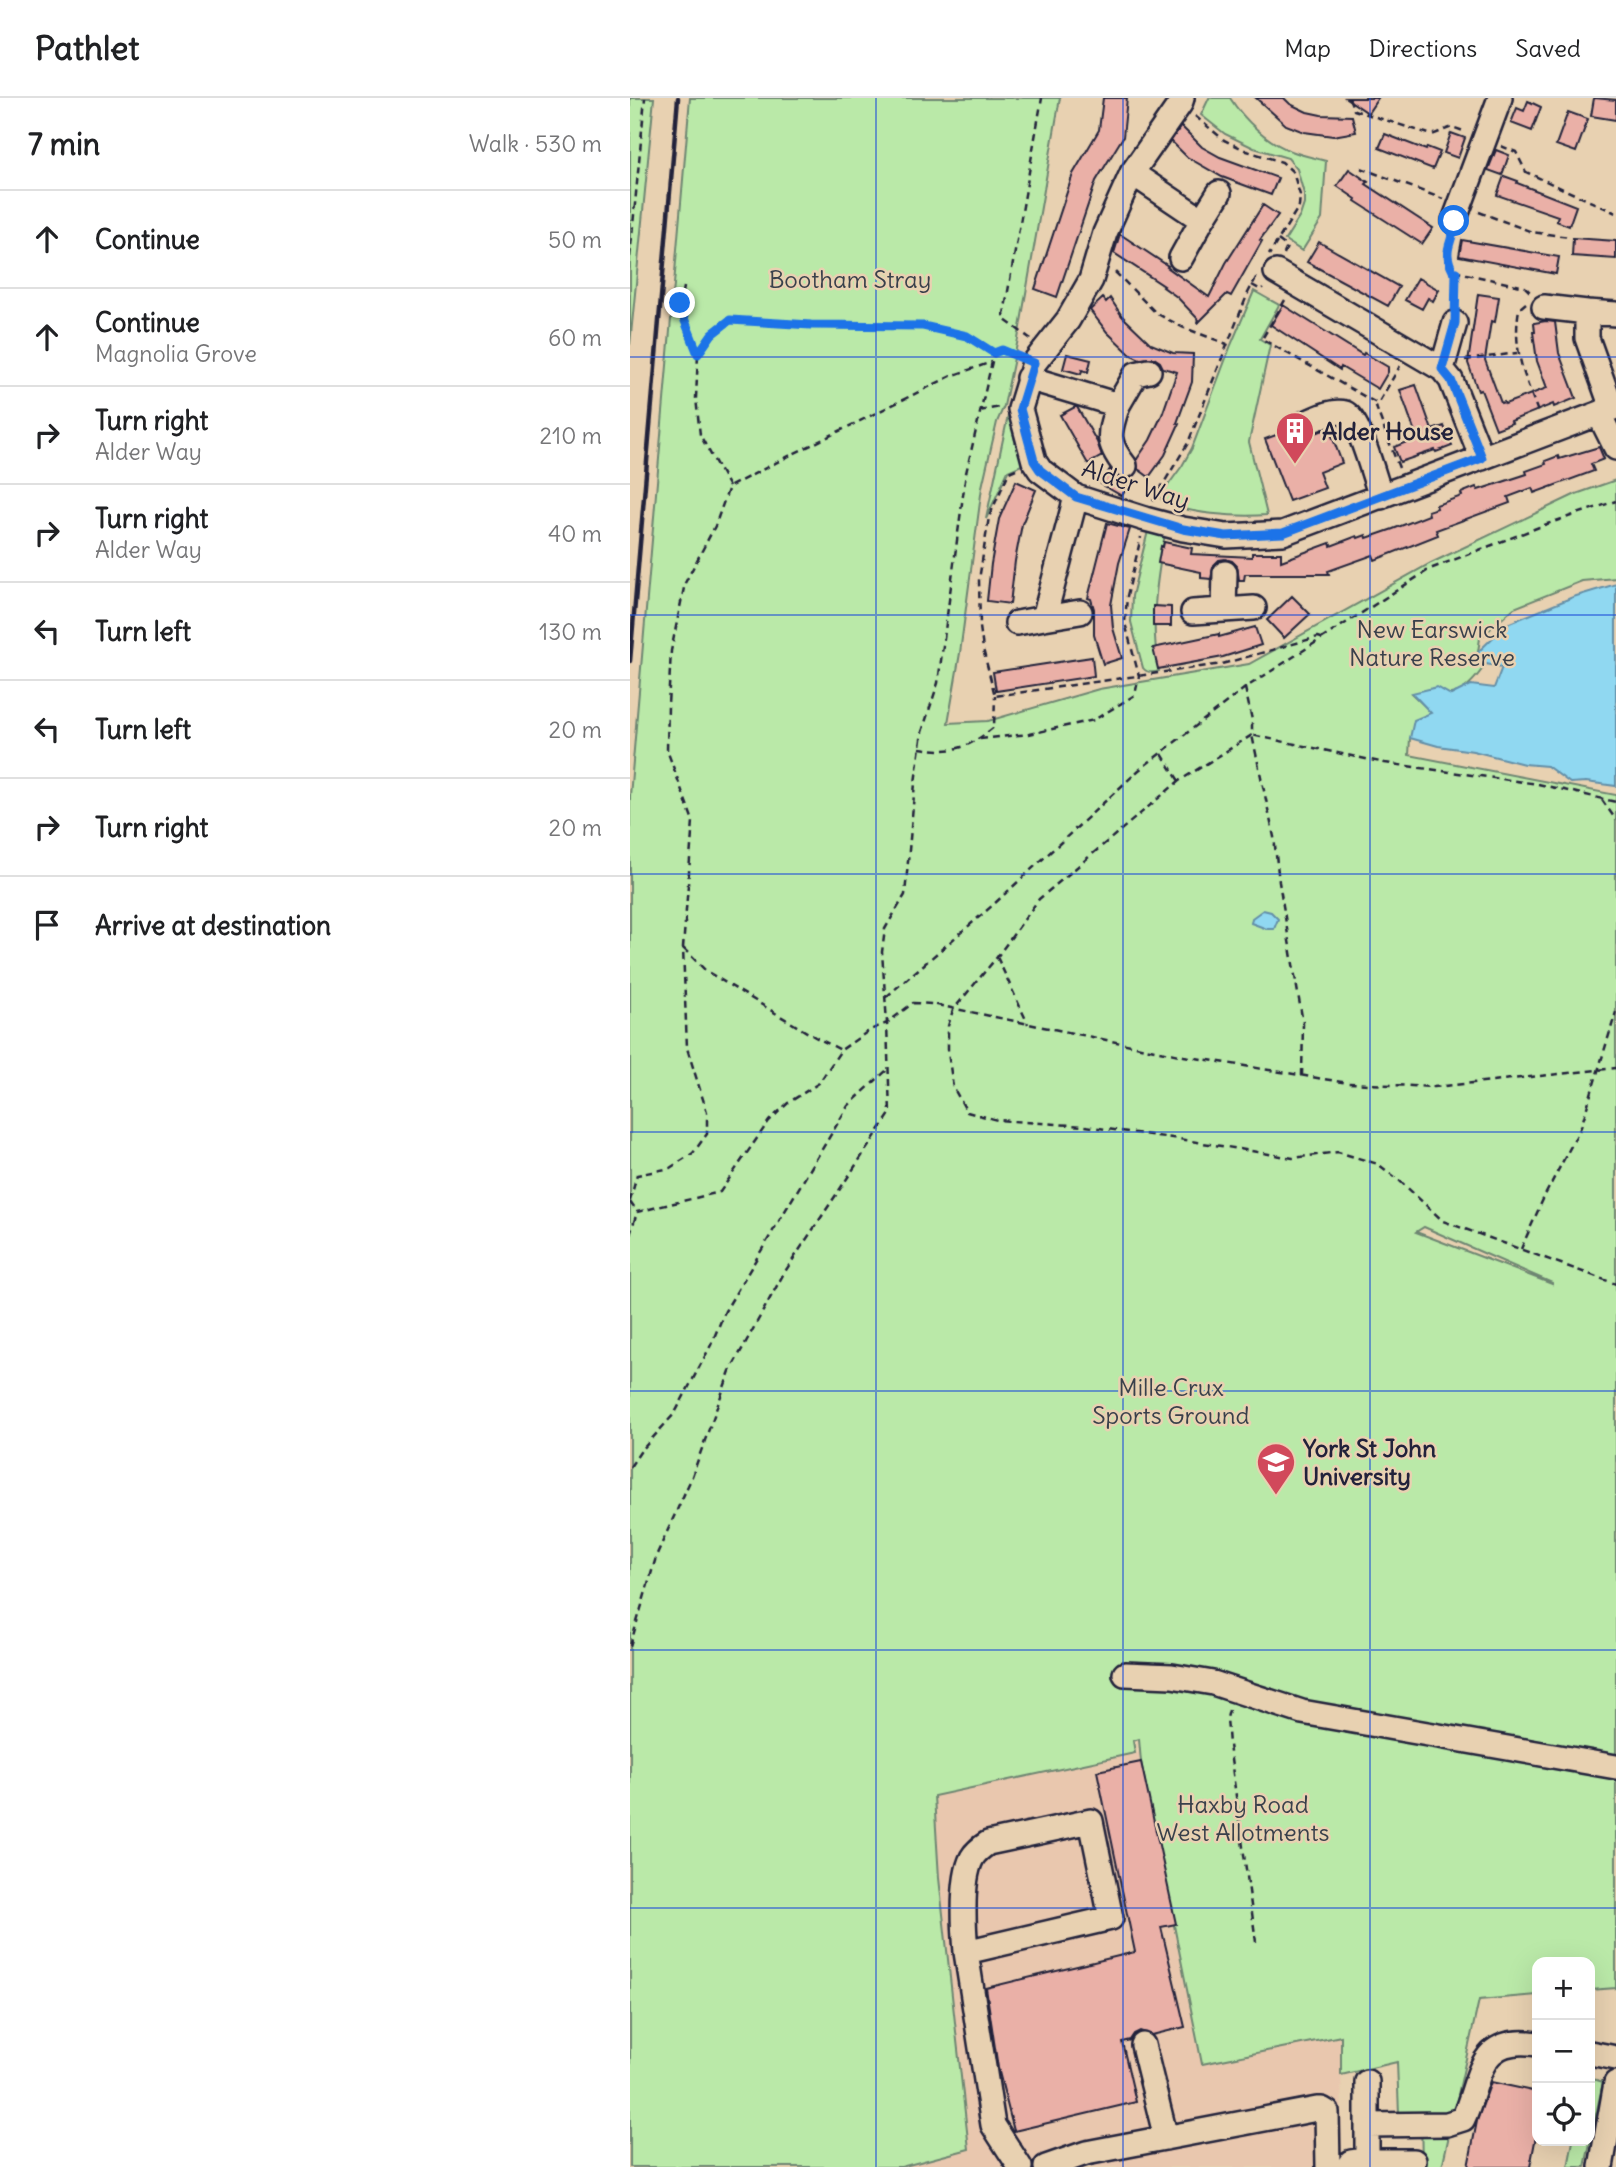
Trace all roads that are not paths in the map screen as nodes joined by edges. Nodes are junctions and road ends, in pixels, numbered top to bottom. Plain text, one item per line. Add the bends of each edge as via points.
1 (1500, 98) edge
2 (1181, 101) edge
3 (1132, 173) junction
4 (1219, 193) dead end
5 (1202, 220) junction
6 (1454, 221) road end
7 (1181, 258) dead end
8 (1274, 273) road end
9 (1539, 301) road end
10 (1587, 312) junction
11 (1616, 314) edge
12 (1455, 323) road end
13 (1036, 363) junction
14 (1443, 365) junction
15 (1149, 371) dead end
16 (1118, 405) junction
17 (1609, 410) edge
18 (1303, 424) dead end
19 (1616, 448) edge
20 (1482, 458) junction
21 (1125, 466) dead end
22 (1076, 497) junction
23 (1381, 497) junction
24 (1226, 536) junction
25 (1254, 608) dead end
26 (1224, 610) junction
27 (1080, 612) dead end
28 (1193, 612) dead end
29 (1044, 618) junction
30 (1017, 623) dead end
31 (1125, 1674) dead end
32 (1616, 1768) edge
33 (966, 1952) junction
34 (1532, 2043) edge
35 (1143, 2045) dead end
36 (1595, 2054) edge
37 (1616, 2058) edge
38 (1367, 2082) dead end
39 (1616, 2083) edge
40 (1367, 2125) junction
41 (1166, 2138) junction
42 (1414, 2161) dead end
43 (1357, 2164) edge
44 (1020, 2167) edge
45 (1046, 2167) edge
46 (1328, 2167) edge
47 (1601, 2167) edge

1 - 6 street
2 - 3 street, Alder Way
3 - 5 street
3 - 13 street, Alder Way via 1091,280
4 - 5 street
5 - 7 street
8 - 14 street
9 - 10 street
10 - 11 street
10 - 17 street via 1587,338
12 - 14 street
13 - 16 street
13 - 22 street, Alder Way via 1020,409 1034,461
14 - 20 street
15 - 16 street via 1136,374
16 - 21 street via 1110,430 1114,452
17 - 19 street
17 - 20 street, Alder Way
18 - 23 street via 1342,412 1350,417 1368,451
20 - 23 street, Alder Way
22 - 24 street, Alder Way via 1183,529
22 - 29 street
23 - 24 street, Alder Way via 1283,533
24 - 26 street
25 - 26 street
26 - 28 street
27 - 29 street
29 - 30 street
31 - 32 street via 1213,1683 1302,1712
33 - 33 street via 1111,1918 1091,1821 988,1843 976,1852 967,1871
33 - 44 street via 993,2124
34 - 40 street via 1503,2044 1489,2056 1475,2080 1463,2119 1447,2124
35 - 41 street
36 - 37 street
38 - 40 street
39 - 47 street
40 - 43 street
41 - 45 street via 1086,2153
41 - 46 street via 1322,2109 1326,2112
42 - 43 street

